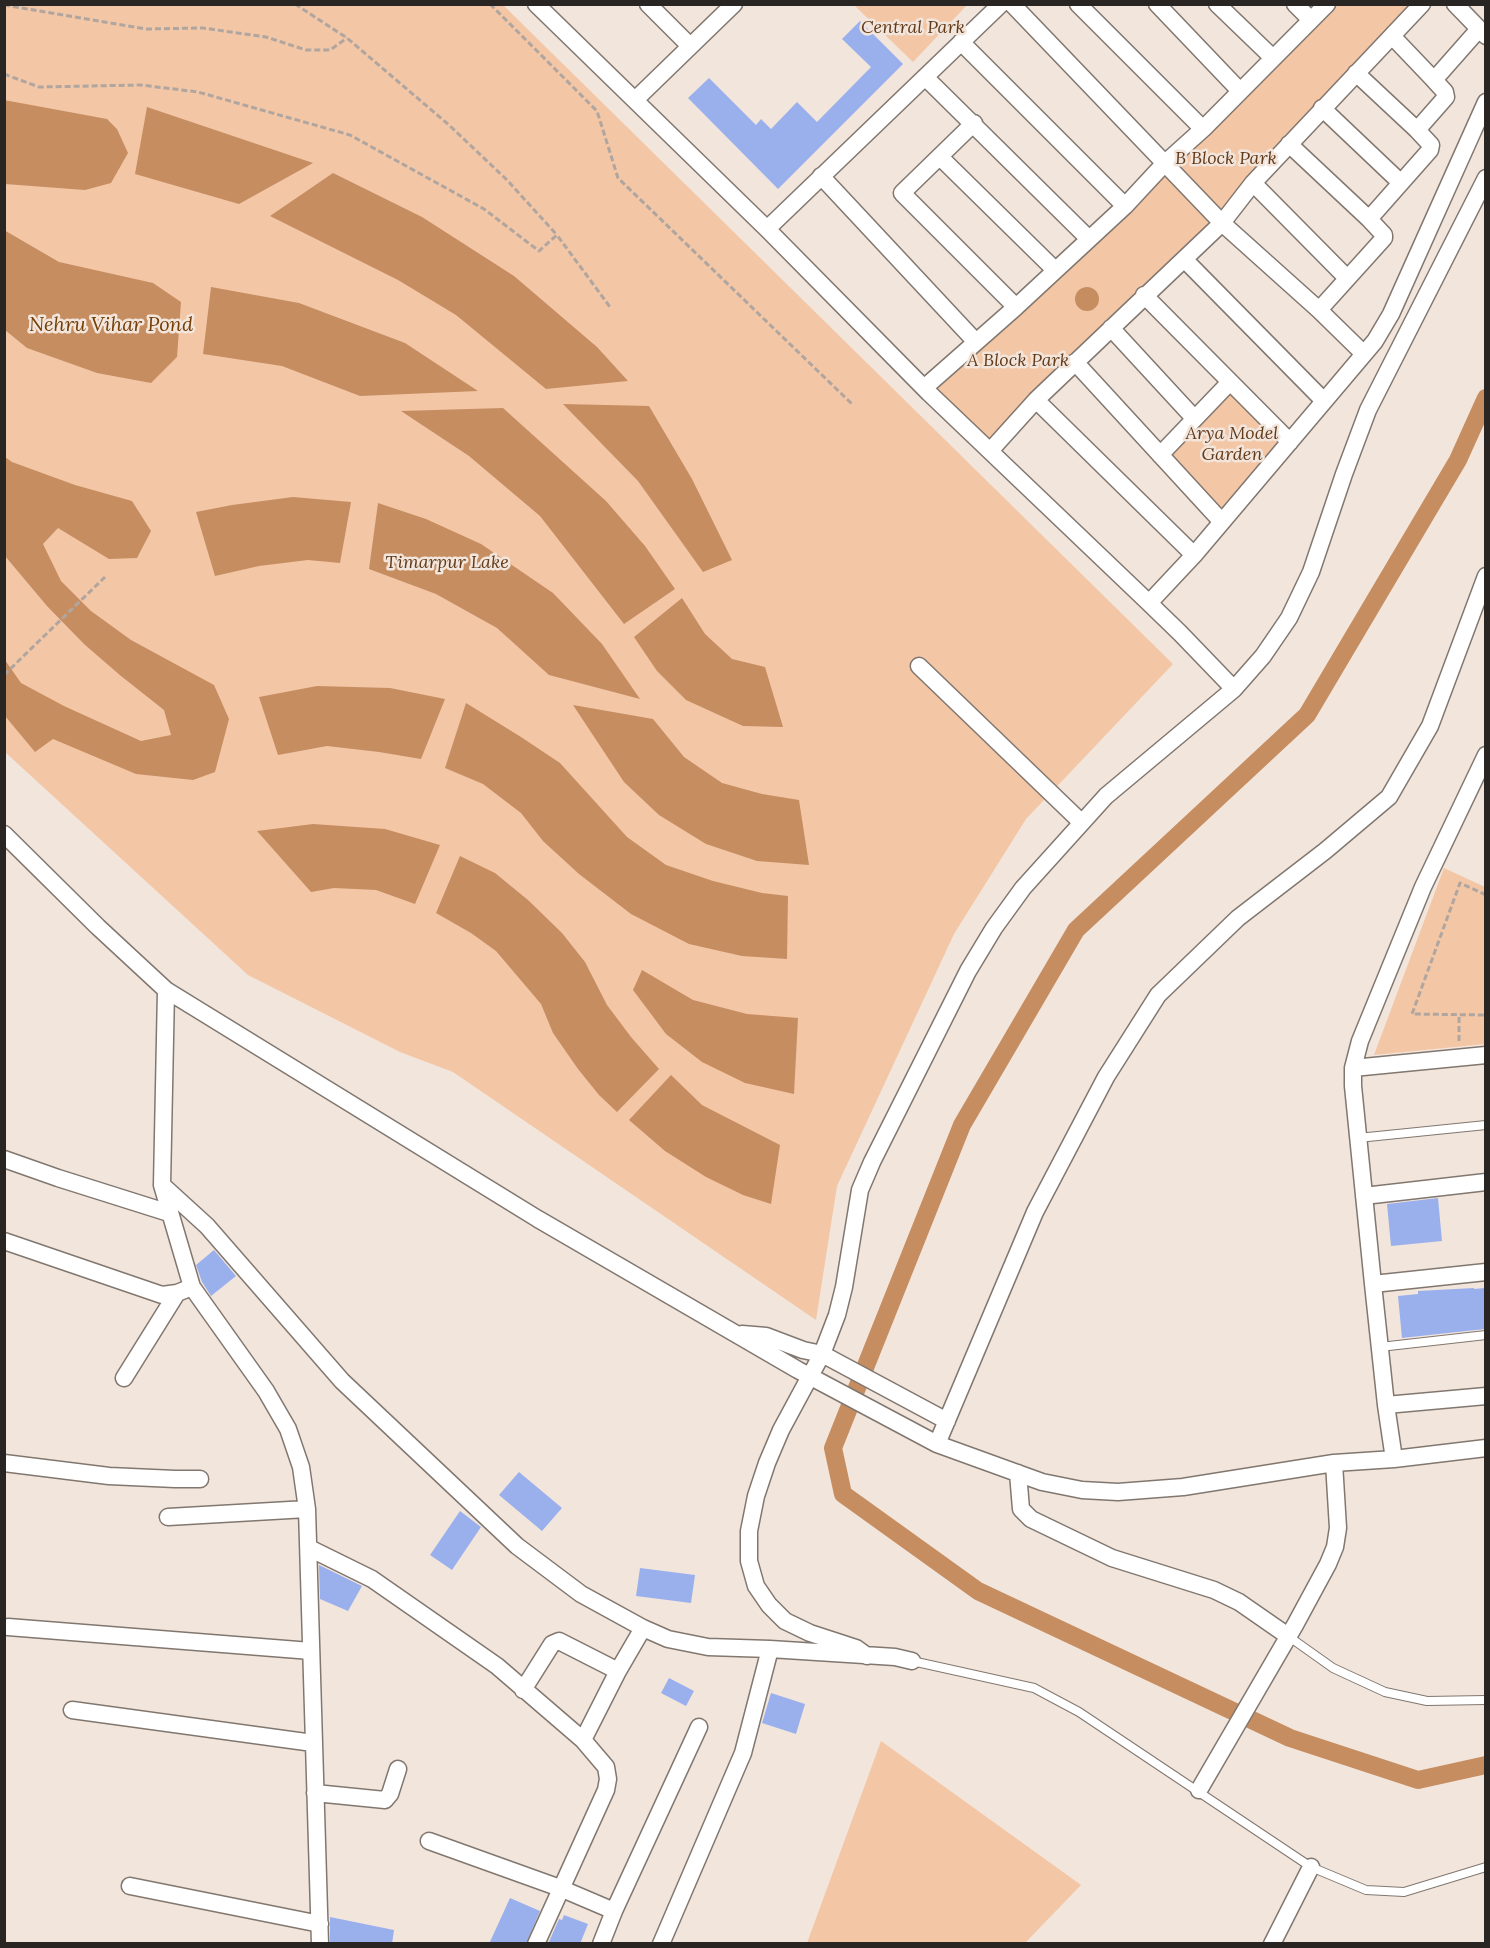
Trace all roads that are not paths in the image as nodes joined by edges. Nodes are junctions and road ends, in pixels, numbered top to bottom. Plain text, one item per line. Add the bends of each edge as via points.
1 (536, 4) edge
2 (648, 4) edge
3 (1001, 4) edge
4 (1012, 4) edge
5 (1078, 4) edge
6 (1157, 4) edge
7 (1217, 4) edge
8 (1295, 4) edge
9 (1327, 4) edge
10 (1422, 4) edge
11 (1455, 4) edge
12 (728, 6) edge
13 (1311, 20) junction
14 (1482, 32) edge
15 (1392, 36) junction
16 (961, 42) junction
17 (690, 46) junction
18 (1273, 58) junction
19 (1356, 73) junction
20 (925, 76) junction
21 (1434, 80) junction
22 (1240, 91) junction
23 (635, 100) junction
24 (1485, 102) edge
25 (1322, 108) junction
26 (974, 123) junction
27 (1203, 129) junction
28 (1417, 130) junction
29 (1289, 144) junction
30 (940, 157) junction
31 (1164, 164) junction
32 (821, 177) junction
33 (1485, 178) edge
34 (1253, 183) junction
35 (1400, 183) junction
36 (1125, 206) junction
37 (1369, 219) junction
38 (1222, 223) junction
39 (767, 229) junction
40 (1088, 238) junction
41 (1184, 259) junction
42 (1055, 270) junction
43 (1347, 278) junction
44 (1144, 296) junction
45 (1016, 307) junction
46 (1319, 310) junction
47 (1111, 328) junction
48 (976, 342) junction
49 (1364, 354) junction
50 (1075, 362) junction
51 (1230, 382) junction
52 (924, 388) junction
53 (1036, 400) junction
54 (1324, 401) junction
55 (1194, 418) junction
56 (1290, 442) junction
57 (990, 452) junction
58 (1160, 455) junction
59 (1222, 522) junction
60 (1194, 555) junction
61 (1485, 576) edge
62 (1149, 603) junction
63 (919, 666) dead end
64 (1234, 689) junction
65 (1485, 755) edge
66 (1081, 822) junction
67 (4, 834) edge
68 (166, 990) junction
69 (1485, 1055) edge
70 (1353, 1068) junction
71 (1485, 1125) edge
72 (1358, 1138) junction
73 (4, 1159) edge
74 (1485, 1182) edge
75 (162, 1185) junction
76 (1364, 1196) junction
77 (169, 1213) junction
78 (4, 1241) edge
79 (1485, 1272) edge
80 (1373, 1284) junction
81 (185, 1290) junction
82 (734, 1333) junction
83 (1485, 1335) edge
84 (1380, 1347) junction
85 (828, 1358) junction
86 (810, 1377) junction
87 (124, 1378) dead end
88 (1485, 1396) edge
89 (1386, 1405) junction
90 (947, 1421) junction
91 (937, 1444) junction
92 (1485, 1448) edge
93 (1394, 1459) junction
94 (4, 1463) edge
95 (1334, 1463) junction
96 (1018, 1473) junction
97 (200, 1479) dead end
98 (307, 1509) junction
99 (168, 1517) dead end
100 (309, 1548) junction
101 (8, 1627) dead end
102 (643, 1628) junction
103 (1286, 1640) junction
104 (770, 1649) junction
105 (311, 1651) junction
106 (867, 1656) junction
107 (912, 1661) joint
108 (618, 1671) junction
109 (523, 1690) junction
110 (1485, 1700) edge
111 (72, 1710) dead end
112 (699, 1727) dead end
113 (583, 1740) junction
114 (313, 1743) junction
115 (398, 1769) dead end
116 (1199, 1790) junction
117 (315, 1793) junction
118 (429, 1841) dead end
119 (1311, 1867) junction
120 (1485, 1867) edge
121 (130, 1886) dead end
122 (560, 1888) junction
123 (614, 1911) junction
124 (320, 1924) junction
125 (320, 1944) edge
126 (536, 1944) edge
127 (601, 1944) edge
128 (661, 1944) edge
129 (1272, 1944) edge

1 - 23 street
2 - 17 street
3 - 16 street
4 - 31 street
5 - 27 street
6 - 22 street
7 - 18 street
8 - 13 street
9 - 13 street
10 - 15 street
11 - 14 street
12 - 17 street
13 - 18 street
14 - 21 street
15 - 19 street
15 - 21 street
16 - 20 street
16 - 36 street
17 - 23 street
18 - 22 street
19 - 25 street
19 - 28 street
20 - 26 street
20 - 32 street
21 - 28 street via 1446,98
22 - 27 street
23 - 39 street
24 - 49 street via 1390,314
25 - 29 street
25 - 35 street
26 - 30 street
26 - 40 street
27 - 31 street
28 - 35 street via 1431,148
29 - 34 street
29 - 37 street
30 - 42 street
30 - 45 street via 902,193
31 - 36 street
31 - 38 street
32 - 39 street
32 - 48 street
33 - 64 street via 1368,410 1311,572 1293,609 1263,656
34 - 38 street
34 - 43 street
35 - 37 street
36 - 40 street
37 - 43 street via 1384,238
38 - 41 street
38 - 46 street
39 - 52 street
40 - 42 street
41 - 44 street
41 - 54 street
42 - 45 street
43 - 46 street
44 - 47 street
44 - 51 street
45 - 48 street
46 - 49 street
47 - 50 street
47 - 55 street
48 - 52 street
49 - 54 street
50 - 53 street
50 - 58 street
51 - 55 street
51 - 56 street
52 - 57 street
53 - 57 street
53 - 60 street
54 - 56 street
55 - 58 street
56 - 59 street
57 - 62 street
58 - 59 street
59 - 60 street
60 - 62 street
61 - 90 street via 1430,726 1389,797 1238,918 1158,995 1106,1077 1035,1212
62 - 64 street
63 - 66 street
64 - 66 street via 1106,796
65 - 70 street via 1422,887 1359,1041
66 - 85 street via 1023,888 968,970 872,1162 860,1190
67 - 68 street
68 - 75 street
68 - 82 street via 538,1219
69 - 70 street
70 - 72 street
71 - 72 lane
72 - 76 street
73 - 77 street
74 - 76 street
75 - 77 street
75 - 102 street via 207,1226 342,1381 517,1546 581,1594
76 - 80 street
77 - 81 street
78 - 81 street via 150,1291 162,1294
79 - 80 street
80 - 84 street
81 - 87 street
81 - 98 street via 266,1392 288,1429 301,1467
82 - 85 street via 766,1336
82 - 86 street
83 - 84 lane
84 - 89 street
85 - 86 street
85 - 90 street
86 - 91 street
86 - 106 street via 767,1463 749,1531 749,1560 756,1586 785,1622 850,1645
88 - 89 street
89 - 93 street
90 - 91 street
91 - 96 street
92 - 93 street
93 - 95 street
94 - 97 street via 109,1476
95 - 96 street via 1183,1487 1118,1492 1082,1490
95 - 103 street via 1338,1528 1335,1547
96 - 103 street via 1021,1509 1031,1519 1112,1558 1214,1590 1239,1602
98 - 99 street
98 - 100 street
100 - 105 street
100 - 109 street via 372,1578 497,1666
101 - 105 street
102 - 104 street via 668,1639 708,1647
102 - 108 street
103 - 110 lane via 1385,1692 1427,1701
103 - 116 street
104 - 106 street
104 - 128 street via 743,1753
105 - 114 street
106 - 107 street
107 - 116 lane via 1034,1688 1079,1712
108 - 109 street via 559,1641 552,1644
108 - 113 street
109 - 113 street
111 - 114 street
112 - 123 street
113 - 122 street via 606,1767 608,1779
114 - 117 street
115 - 117 street via 386,1800
116 - 119 lane
117 - 124 street
118 - 122 street
119 - 120 lane via 1366,1890 1404,1892
119 - 129 street
121 - 124 street
122 - 123 street
122 - 126 street
123 - 127 street
124 - 125 street

